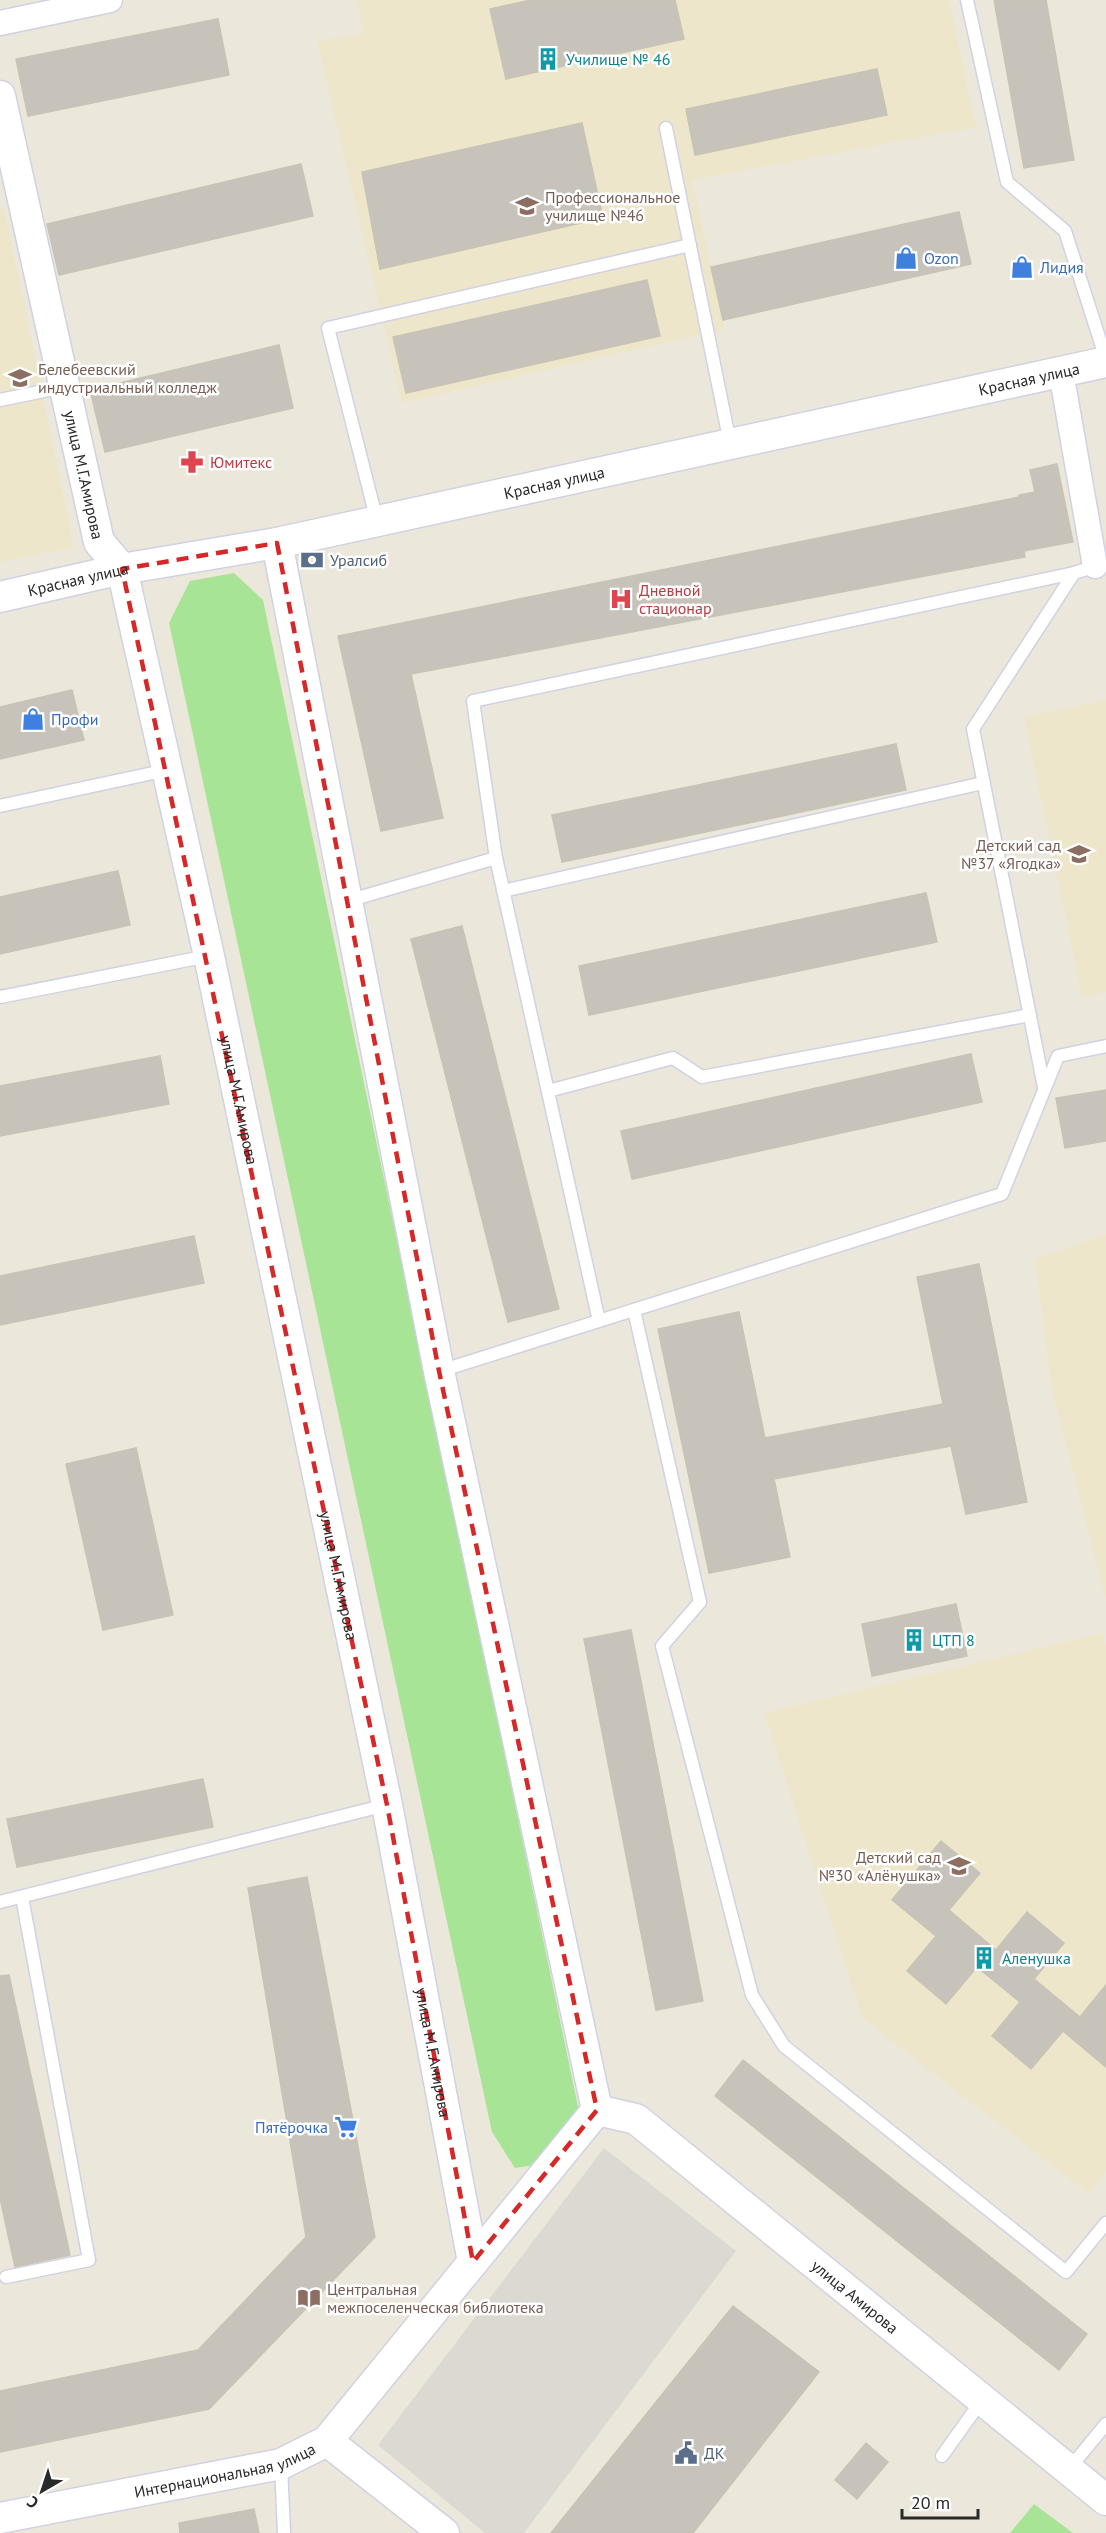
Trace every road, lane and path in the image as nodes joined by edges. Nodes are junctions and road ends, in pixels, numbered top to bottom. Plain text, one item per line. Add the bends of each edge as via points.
1 (110, 0) edge
2 (967, 0) edge
3 (0, 23) edge
4 (0, 96) edge
5 (666, 128) dead end
6 (690, 245) junction
7 (1106, 361) edge
8 (1060, 372) junction
9 (64, 386) junction
10 (0, 400) edge
11 (730, 444) junction
12 (377, 521) junction
13 (277, 543) junction
14 (1092, 567) edge
15 (122, 569) junction
16 (0, 597) edge
17 (167, 770) junction
18 (983, 783) junction
19 (0, 806) edge
20 (496, 858) junction
21 (503, 891) junction
22 (347, 902) junction
23 (209, 956) junction
24 (0, 997) edge
25 (1030, 1015) junction
26 (1106, 1046) edge
27 (1045, 1088) junction
28 (548, 1091) junction
29 (634, 1310) junction
30 (599, 1321) junction
31 (439, 1371) junction
32 (387, 1805) junction
33 (22, 1897) junction
34 (0, 1902) edge
35 (597, 2110) junction
36 (1106, 2223) edge
37 (473, 2262) junction
38 (6, 2277) dead end
39 (982, 2399) junction
40 (1106, 2424) edge
41 (327, 2441) junction
42 (942, 2456) dead end
43 (281, 2464) junction
44 (1069, 2469) junction
45 (1106, 2500) edge
46 (0, 2518) edge
47 (284, 2533) edge
48 (444, 2533) edge

1 - 3 street
2 - 7 lane via 1007,182 1065,231
4 - 9 street, улица М.Г.Амирова
5 - 6 lane
6 - 11 lane
6 - 12 lane via 328,328
7 - 8 street, Красная улица
8 - 11 street, Красная улица
8 - 14 street
9 - 10 lane
9 - 15 street, улица М.Г.Амирова via 99,542
11 - 12 street, Красная улица
12 - 13 street, Красная улица
13 - 15 street, Красная улица
13 - 22 street
14 - 18 lane via 973,729
14 - 20 lane via 473,700
15 - 16 street, Красная улица
15 - 17 street, улица М.Г.Амирова
17 - 19 lane
17 - 23 street, улица М.Г.Амирова
18 - 21 lane
18 - 25 lane
20 - 21 lane
20 - 22 lane
21 - 28 lane
22 - 31 street
23 - 24 lane
23 - 32 street, улица М.Г.Амирова
25 - 27 lane
25 - 28 lane via 702,1077 673,1058
26 - 27 lane via 1058,1056
27 - 29 lane via 1002,1194
28 - 30 lane
29 - 30 lane
29 - 36 lane via 700,1602 662,1646 752,1995 784,2046 1066,2272
30 - 31 lane
31 - 35 street
32 - 33 lane
32 - 37 street, улица М.Г.Амирова
33 - 34 lane
33 - 38 lane via 89,2259
35 - 37 street
35 - 39 street, улица Амирова via 636,2119
37 - 41 street, Интернациональная улица
39 - 42 lane
39 - 44 street, улица Амирова
40 - 44 lane
41 - 43 street, Интернациональная улица
41 - 48 street
43 - 46 street, Интернациональная улица
43 - 47 lane
44 - 45 street, улица Амирова

